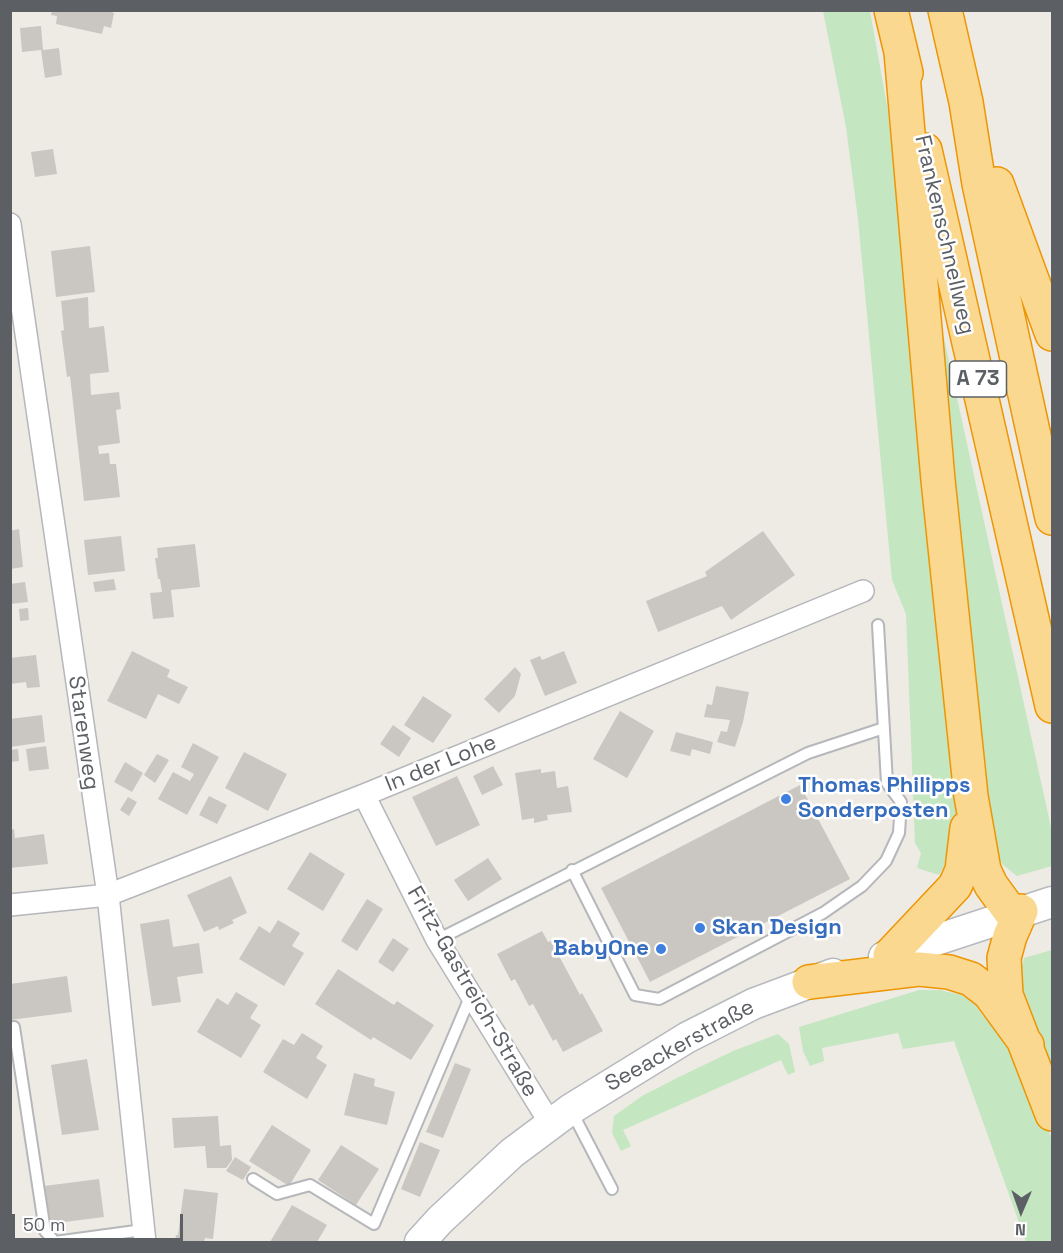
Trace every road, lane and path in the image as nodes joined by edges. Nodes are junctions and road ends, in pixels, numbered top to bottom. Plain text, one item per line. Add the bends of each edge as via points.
1 (891, 10) edge
2 (945, 10) edge
3 (901, 52) junction
4 (966, 102) junction
5 (10, 224) edge
6 (1053, 334) edge
7 (1053, 518) edge
8 (863, 591) dead end
9 (878, 626) dead end
10 (1053, 706) edge
11 (884, 728) junction
12 (364, 795) junction
13 (971, 796) junction
14 (572, 870) junction
15 (108, 895) junction
16 (10, 905) edge
17 (1029, 909) edge
18 (437, 940) junction
19 (890, 955) junction
20 (809, 982) junction
21 (471, 995) junction
22 (14, 1028) dead end
23 (1027, 1045) junction
24 (1053, 1114) edge
25 (560, 1116) junction
26 (254, 1179) dead end
27 (612, 1189) dead end
28 (144, 1236) edge
29 (420, 1242) edge

1 - 3 highway, Frankenschnellweg / A 73
2 - 4 highway, Frankenschnellweg / A 73
3 - 10 highway, Frankenschnellweg / A 73
3 - 13 highway via 938,480
4 - 6 highway
4 - 7 highway, Frankenschnellweg / A 73
5 - 15 street, Starenweg
8 - 12 street, In der Lohe
9 - 11 lane
11 - 14 lane via 807,753
11 - 14 lane via 887,783 901,802 899,833 886,861 862,886 823,913 659,999 635,995
12 - 15 street, In der Lohe
12 - 18 street, Fritz-Gastreich-Straße
13 - 17 highway via 984,870 991,885
13 - 19 highway via 962,870 955,886
14 - 18 lane
15 - 16 street, In der Lohe
15 - 28 street, Starenweg
17 - 19 main road, Seeackerstraße
17 - 23 highway via 1010,936 1004,958 1006,995
18 - 21 street, Fritz-Gastreich-Straße
19 - 20 main road, Seeackerstraße
20 - 23 highway via 919,969 950,972 970,979 989,993
20 - 25 main road, Seeackerstraße via 687,1037
21 - 25 street, Fritz-Gastreich-Straße
21 - 26 lane via 374,1224 310,1185 277,1194
22 - 28 lane via 45,1231 55,1242
23 - 24 highway
25 - 27 lane
25 - 29 main road, Seeackerstraße via 512,1153

